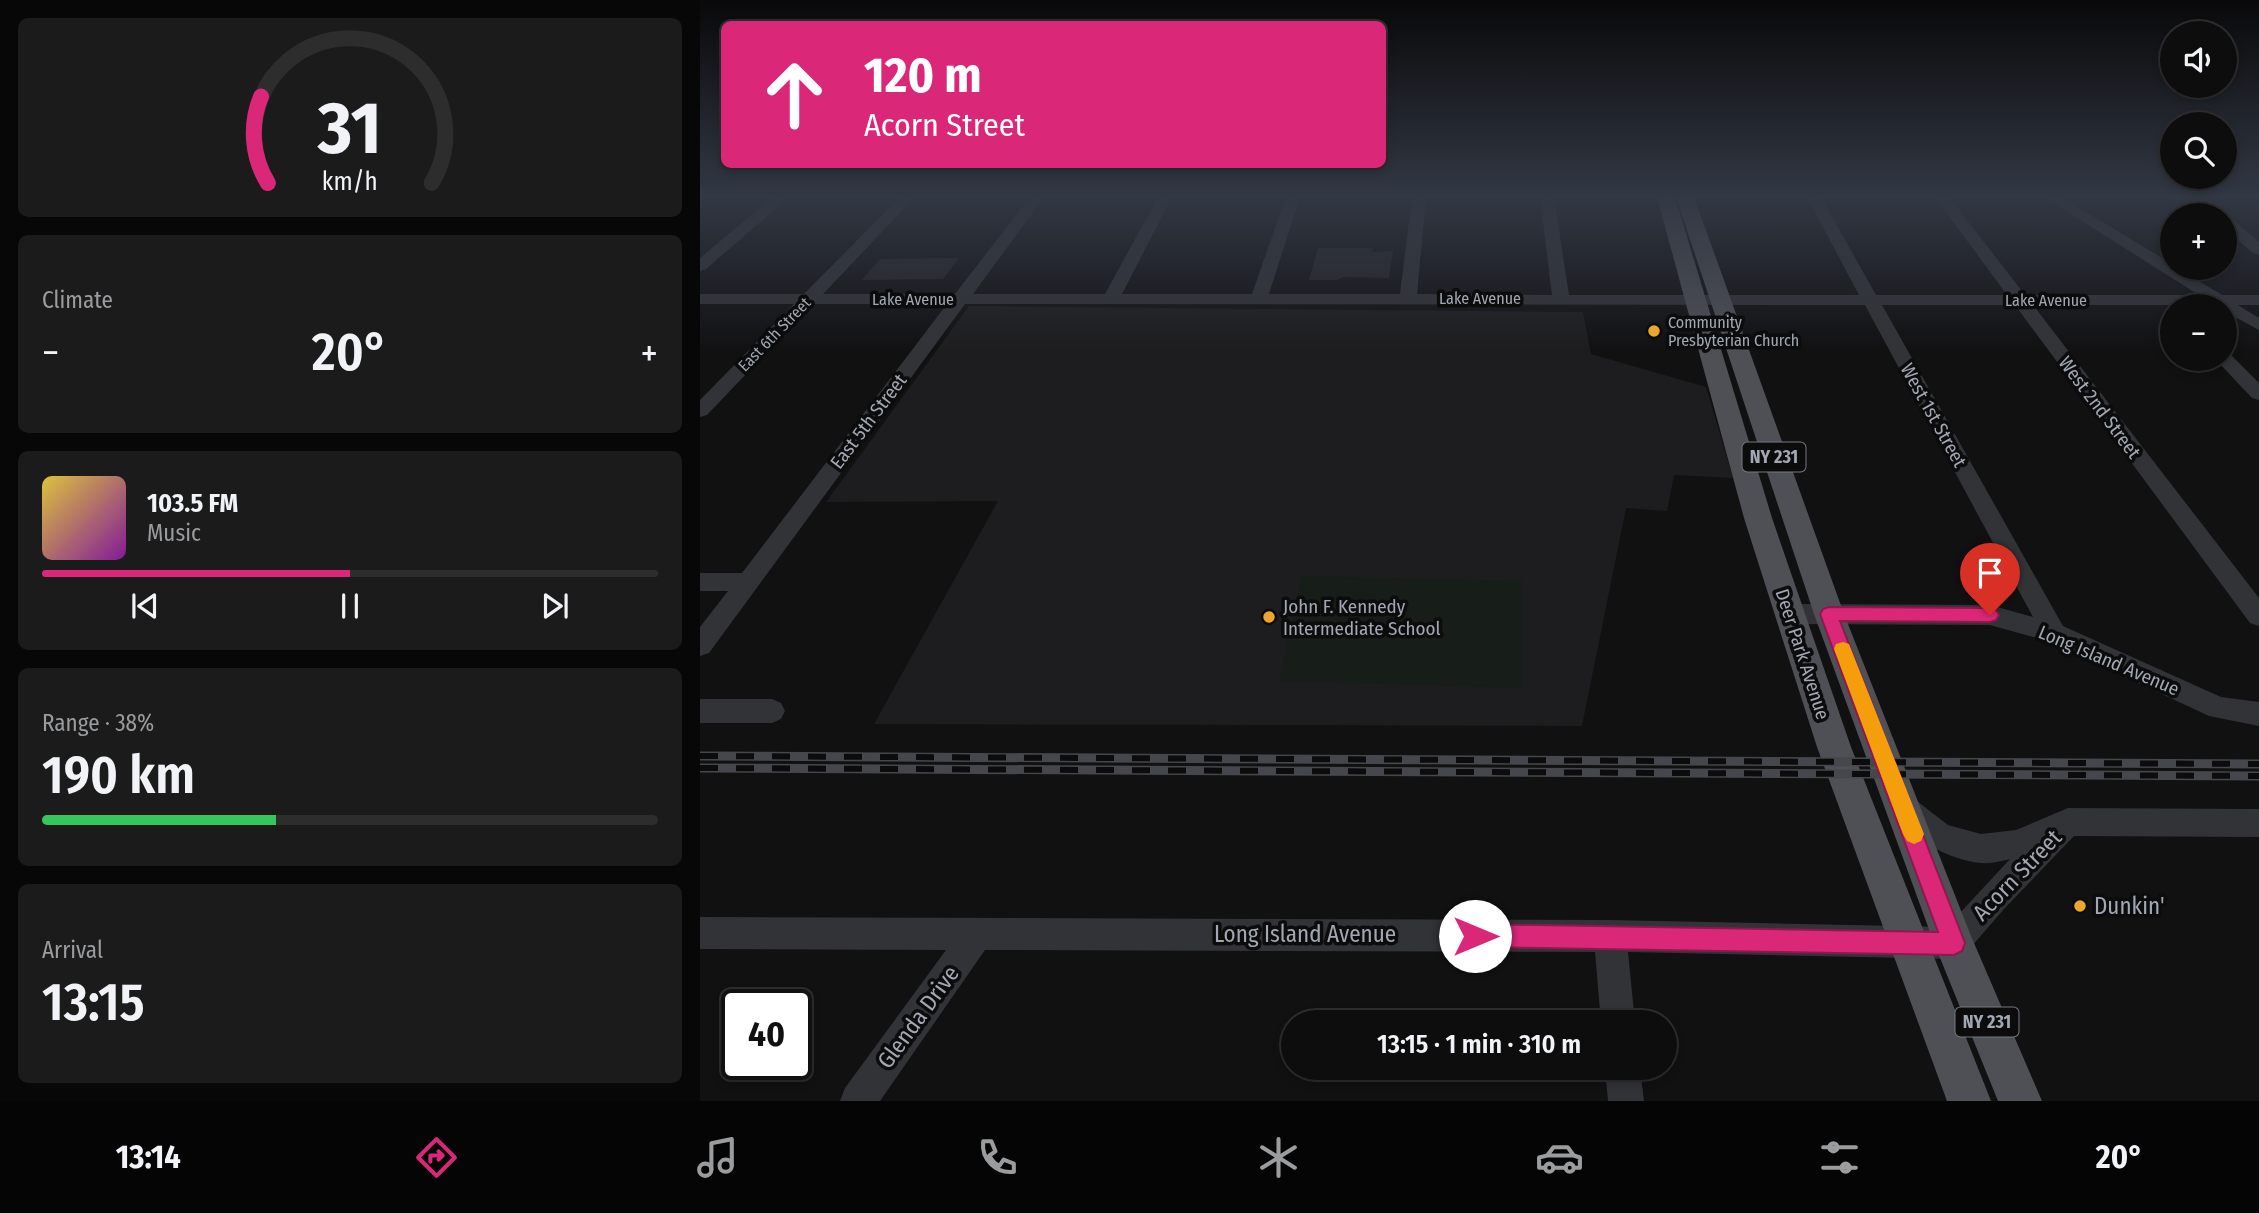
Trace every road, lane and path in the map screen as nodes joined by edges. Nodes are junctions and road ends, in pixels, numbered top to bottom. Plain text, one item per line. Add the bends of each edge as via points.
1 (722, 248) edge
2 (857, 248) edge
3 (998, 248) edge
4 (1138, 248) edge
5 (1276, 248) edge
6 (1413, 248) edge
7 (1554, 248) edge
8 (1680, 248) edge
9 (1703, 248) edge
10 (1842, 248) edge
11 (1981, 248) edge
12 (2133, 248) edge
13 (700, 267) edge
14 (2206, 294) edge
15 (1259, 298) junction
16 (1408, 298) junction
17 (700, 299) edge
18 (807, 299) junction
19 (960, 299) junction
20 (1111, 299) junction
21 (1561, 299) junction
22 (1694, 299) junction
23 (1720, 299) junction
24 (2020, 300) junction
25 (2237, 300) edge
26 (2259, 300) edge
27 (1871, 301) junction
28 (2160, 303) edge
29 (2237, 313) edge
30 (2259, 326) edge
31 (2237, 371) edge
32 (2259, 394) edge
33 (700, 411) edge
34 (700, 582) edge
35 (747, 582) junction
36 (1790, 614) junction
37 (1829, 614) junction
38 (2259, 616) edge
39 (2054, 633) junction
40 (700, 646) edge
41 (700, 710) edge
42 (772, 711) dead end
43 (2259, 714) edge
44 (1905, 809) junction
45 (2068, 822) junction
46 (2259, 823) edge
47 (700, 933) edge
48 (978, 933) junction
49 (1610, 936) junction
50 (1909, 943) junction
51 (1954, 943) junction
52 (1617, 1010) edge
53 (1624, 1080) edge
54 (858, 1101) edge
55 (1626, 1101) edge
56 (1969, 1101) edge
57 (2020, 1101) edge

1 - 13 street
2 - 18 street, East 6th Street
3 - 19 street, East 5th Street
4 - 20 street
5 - 15 street
6 - 16 street
7 - 21 street
8 - 22 main road, Deer Park Avenue / NY 231
9 - 23 main road, Deer Park Avenue / NY 231
10 - 27 street, West 1st Street
11 - 24 street, West 2nd Street
12 - 14 street
15 - 16 street, Lake Avenue
15 - 20 street, Lake Avenue
16 - 21 street, Lake Avenue
17 - 18 street, Lake Avenue
18 - 19 street, Lake Avenue
18 - 33 street, East 6th Street
19 - 20 street, Lake Avenue
19 - 35 street, East 5th Street
21 - 22 street, Lake Avenue
22 - 23 street, Lake Avenue
22 - 36 main road, Deer Park Avenue / NY 231
23 - 27 street, Lake Avenue
23 - 37 main road, Deer Park Avenue / NY 231
24 - 27 street, Lake Avenue
24 - 28 street, Lake Avenue
24 - 38 street, West 2nd Street
25 - 26 street, Lake Avenue
27 - 39 street, West 1st Street
29 - 30 street
31 - 32 street
34 - 35 street
35 - 40 street, East 5th Street
36 - 37 street, Long Island Avenue
36 - 50 main road, Deer Park Avenue / NY 231 via 1834,747
37 - 39 street, Long Island Avenue via 1990,615
37 - 44 main road, Deer Park Avenue / NY 231
39 - 43 street, Long Island Avenue via 2218,708
41 - 42 street
44 - 45 street via 1940,837 1981,849 2016,844
44 - 51 main road, Deer Park Avenue / NY 231
45 - 46 street, Acorn Street
45 - 51 street, Acorn Street
47 - 48 street, Long Island Avenue
48 - 49 street, Long Island Avenue
48 - 54 street, Glenda Drive
49 - 50 street, Long Island Avenue
49 - 52 street
50 - 51 street
50 - 56 main road, Deer Park Avenue / NY 231
51 - 57 main road, Deer Park Avenue / NY 231
53 - 55 street

